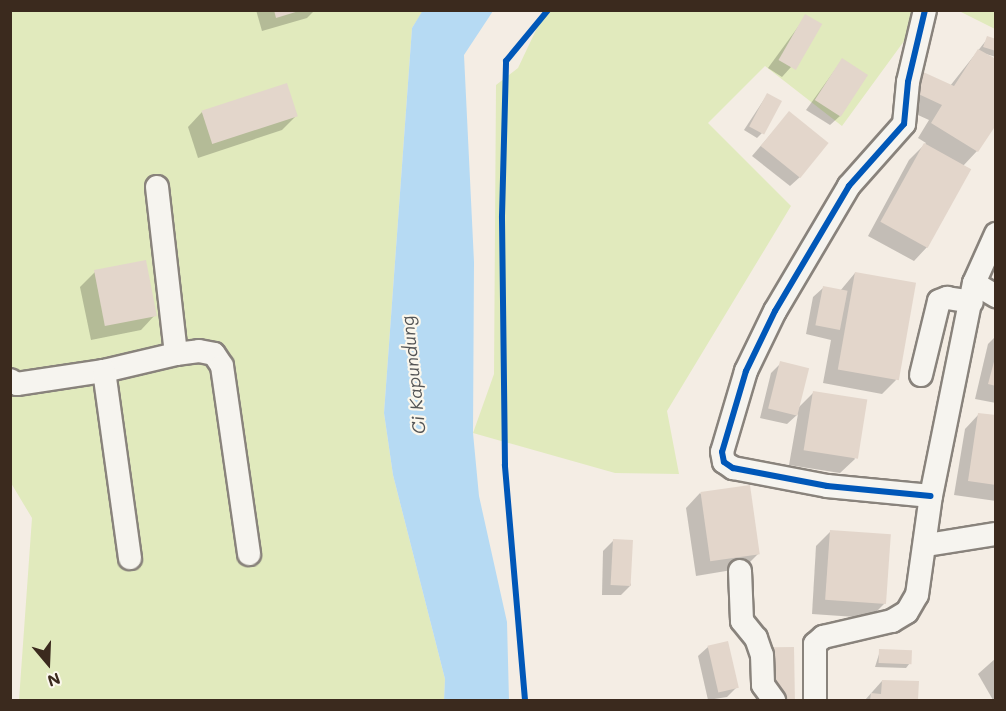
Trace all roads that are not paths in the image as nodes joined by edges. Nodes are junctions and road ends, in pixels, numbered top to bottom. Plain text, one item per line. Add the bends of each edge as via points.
1 (925, 10) edge
2 (157, 187) dead end
3 (996, 234) edge
4 (973, 292) junction
5 (996, 296) edge
6 (176, 354) junction
7 (104, 370) junction
8 (921, 375) dead end
9 (10, 380) edge
10 (931, 496) junction
11 (996, 534) edge
12 (927, 545) junction
13 (249, 554) dead end
14 (130, 558) dead end
15 (740, 571) dead end
16 (774, 700) edge
17 (815, 700) edge

1 - 10 street via 908,82 904,124 849,186 775,311 746,371 722,452 724,462 734,468 827,486
2 - 6 street
3 - 4 street
4 - 5 street
4 - 8 street via 939,301
4 - 10 street
6 - 7 street
6 - 13 street via 214,354 222,366
7 - 9 street via 17,384
7 - 14 street
10 - 12 street
11 - 12 street
12 - 17 street via 917,595 907,612 892,621 823,637 815,644
15 - 16 street via 742,621 756,638 762,655 763,685

